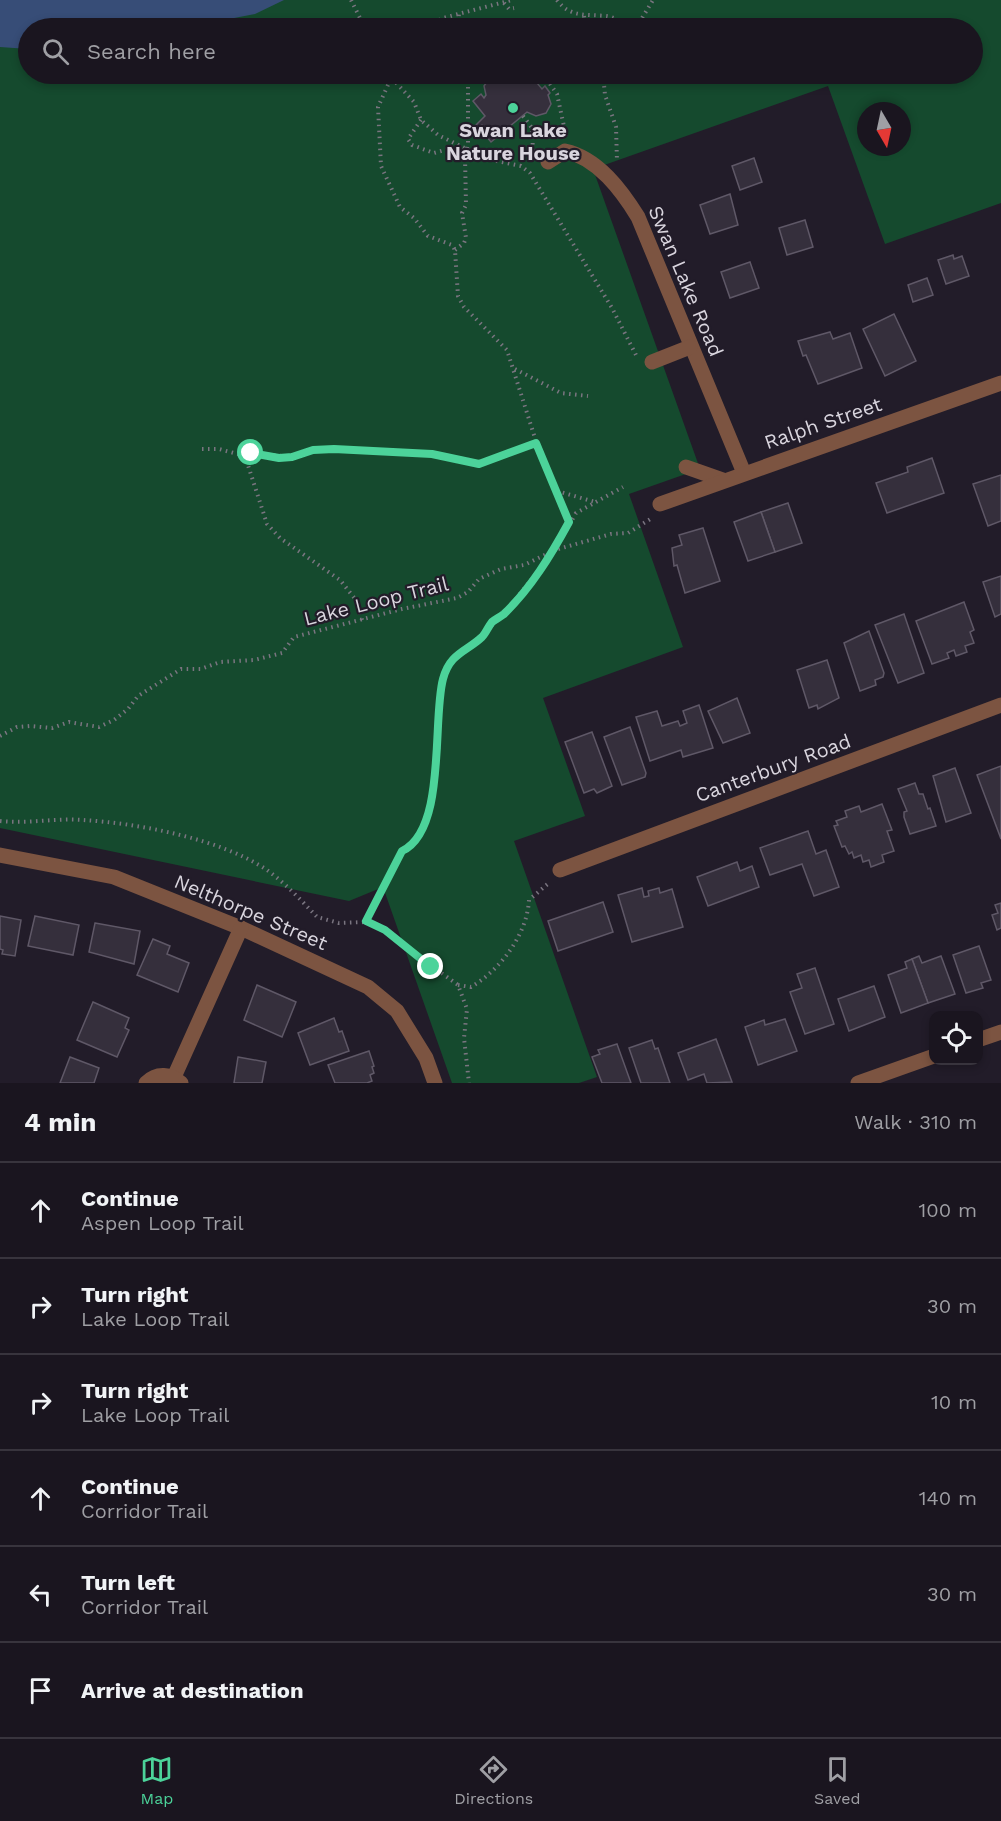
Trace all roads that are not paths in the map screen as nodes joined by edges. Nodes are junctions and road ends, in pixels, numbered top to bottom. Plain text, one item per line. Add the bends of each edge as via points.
1 (548, 162) dead end
2 (690, 347) junction
3 (645, 362) road end
4 (1001, 382) edge
5 (686, 467) dead end
6 (744, 473) junction
7 (723, 480) junction
8 (660, 504) road end
9 (1001, 705) edge
10 (0, 855) edge
11 (560, 870) road end
12 (241, 928) junction
13 (1001, 1032) edge
14 (983, 1038) edge
15 (929, 1057) edge
16 (178, 1080) edge
17 (146, 1083) edge
18 (435, 1083) edge
19 (858, 1083) edge

1 - 2 street, Swan Lake Road via 565,151 578,154 624,195 638,218
2 - 3 street
2 - 6 street, Swan Lake Road
4 - 6 street, Ralph Street
5 - 7 street
6 - 7 street, Ralph Street
7 - 8 street, Ralph Street
9 - 11 street, Canterbury Road
10 - 12 street, Nelthorpe Street via 114,877
12 - 16 street
12 - 18 street, Nelthorpe Street via 368,987 397,1011 426,1058
13 - 14 street
15 - 19 street
16 - 17 street via 161,1075

